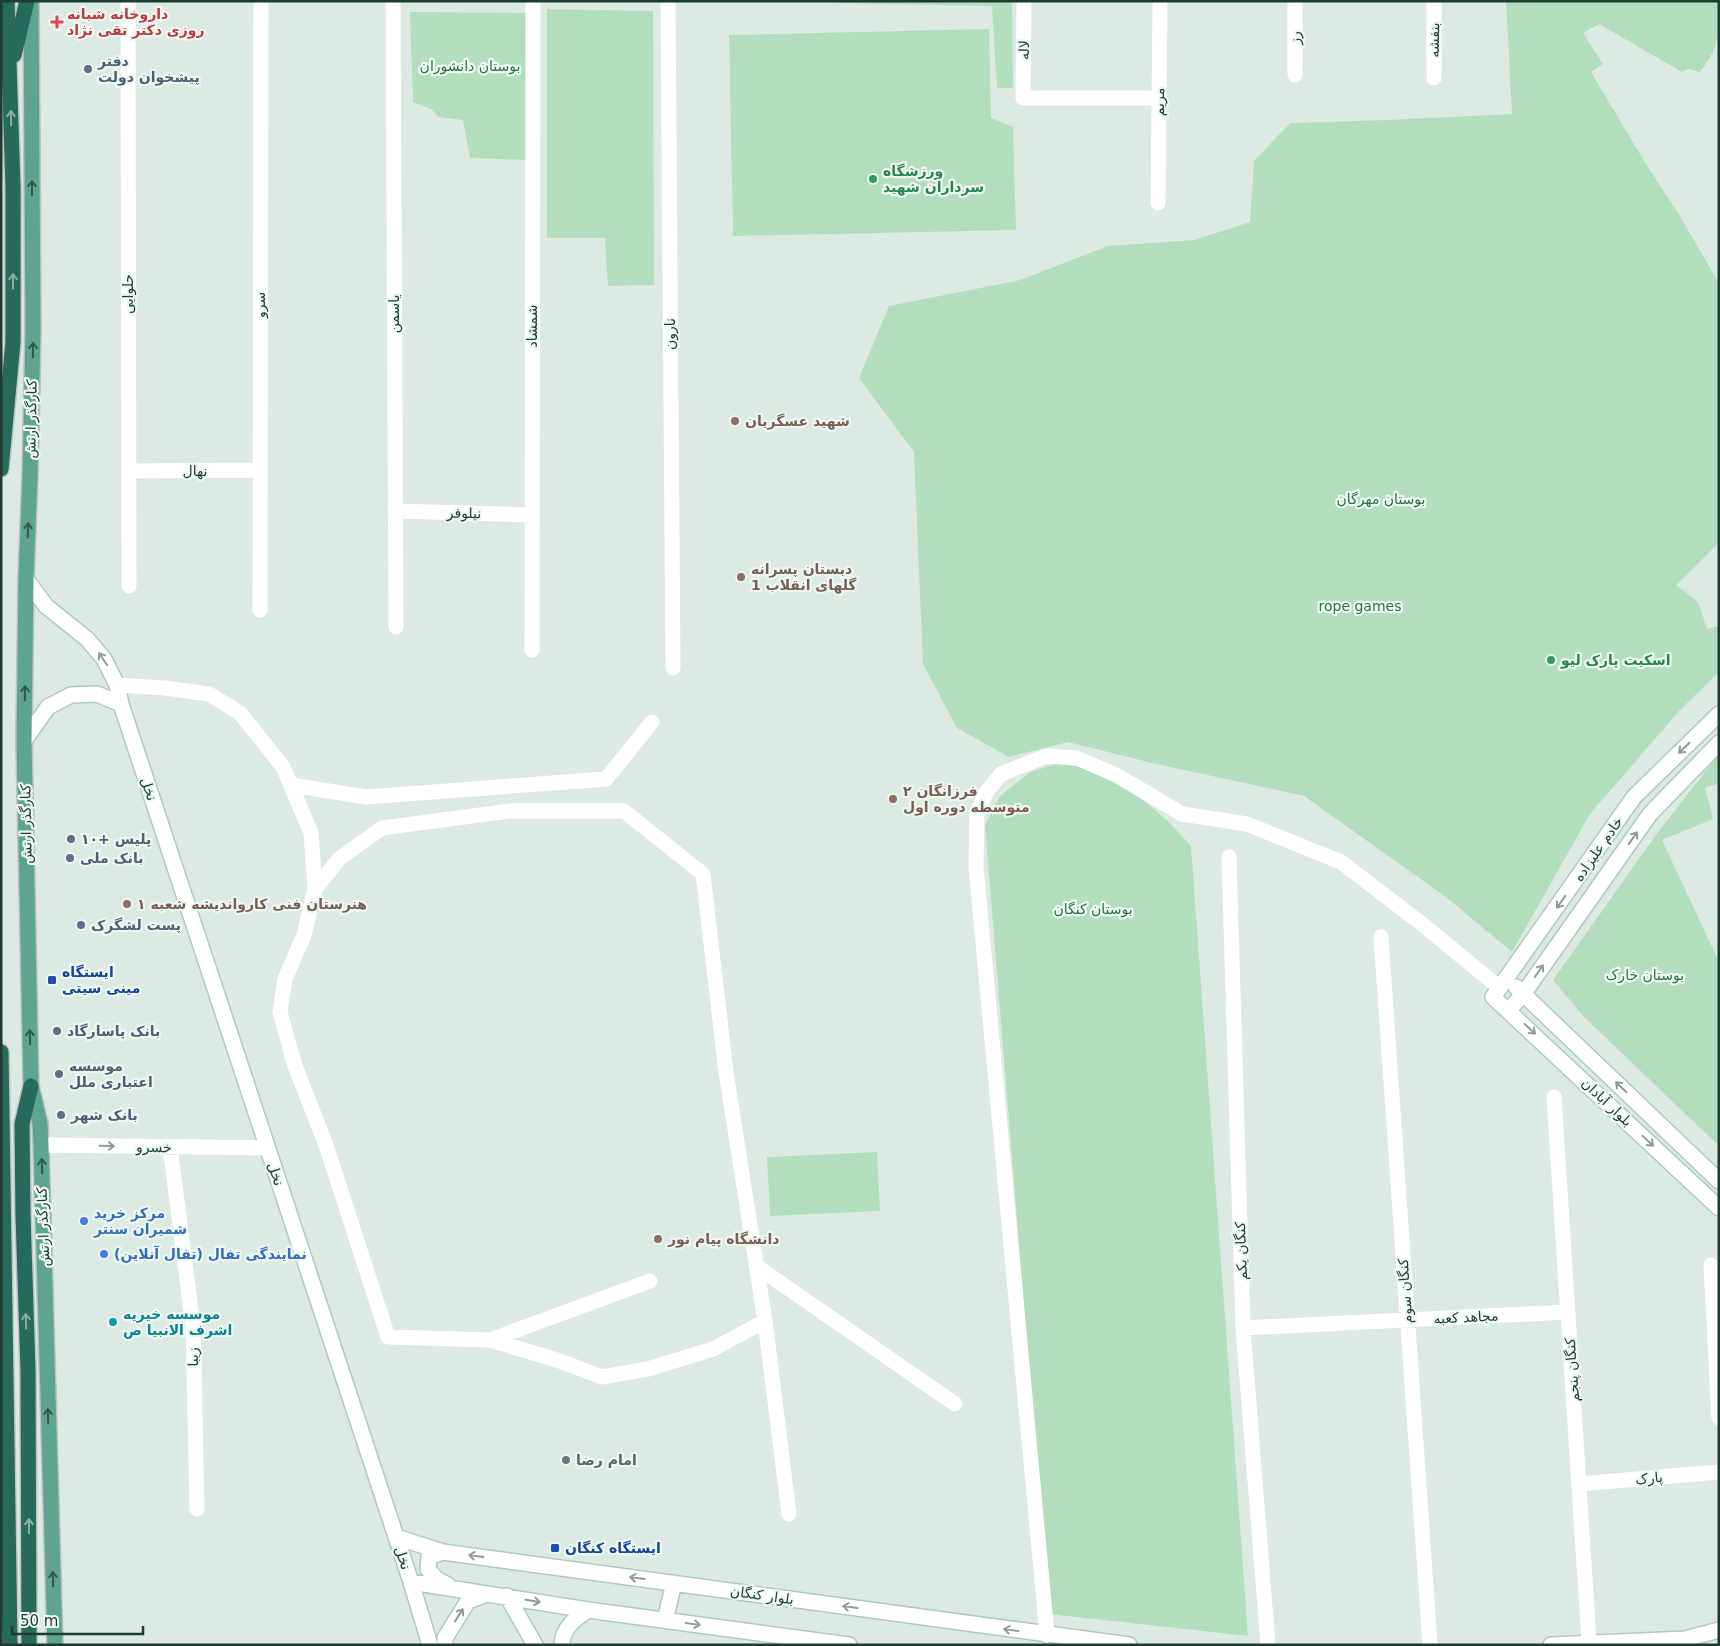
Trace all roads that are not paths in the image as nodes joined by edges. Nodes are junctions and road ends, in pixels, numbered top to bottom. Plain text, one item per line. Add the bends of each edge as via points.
1 (7, 1) edge
2 (29, 1) edge
3 (128, 1) edge
4 (261, 1) edge
5 (393, 1) edge
6 (533, 1) edge
7 (668, 1) edge
8 (1024, 1) edge
9 (1160, 1) edge
10 (1295, 1) edge
11 (1434, 1) edge
12 (10, 71) junction
13 (1294, 75) dead end
14 (1434, 78) dead end
15 (1159, 98) junction
16 (1158, 203) dead end
17 (12, 215) junction
18 (33, 299) junction
19 (1, 469) edge
20 (260, 470) junction
21 (129, 471) junction
22 (395, 511) junction
23 (532, 515) junction
24 (26, 579) junction
25 (129, 586) dead end
26 (260, 610) dead end
27 (396, 627) dead end
28 (532, 650) dead end
29 (673, 668) dead end
30 (117, 685) junction
31 (121, 704) junction
32 (1719, 714) edge
33 (652, 722) dead end
34 (24, 741) junction
35 (1719, 743) edge
36 (291, 785) junction
37 (1229, 857) dead end
38 (315, 889) junction
39 (1380, 937) dead end
40 (1500, 988) junction
41 (1524, 993) junction
42 (1510, 1010) junction
43 (1, 1052) edge
44 (31, 1086) junction
45 (1554, 1097) dead end
46 (41, 1146) junction
47 (170, 1147) junction
48 (267, 1148) junction
49 (1719, 1181) edge
50 (1719, 1208) edge
51 (1711, 1265) dead end
52 (756, 1266) junction
53 (650, 1281) dead end
54 (1568, 1312) junction
55 (1407, 1320) junction
56 (765, 1321) junction
57 (1243, 1328) junction
58 (490, 1340) junction
59 (955, 1404) dead end
60 (1719, 1418) edge
61 (1719, 1472) edge
62 (1579, 1484) junction
63 (197, 1509) dead end
64 (789, 1514) dead end
65 (396, 1537) junction
66 (443, 1552) junction
67 (411, 1582) junction
68 (674, 1583) junction
69 (456, 1590) junction
70 (484, 1595) junction
71 (507, 1596) junction
72 (588, 1610) junction
73 (665, 1620) junction
74 (1719, 1630) edge
75 (1047, 1635) junction
76 (1589, 1643) edge
77 (10, 1645) edge
78 (29, 1645) edge
79 (55, 1645) edge
80 (430, 1645) edge
81 (445, 1645) edge
82 (535, 1645) edge
83 (562, 1645) edge
84 (849, 1645) edge
85 (1129, 1645) edge
86 (1268, 1645) edge
87 (1430, 1645) edge
88 (1551, 1645) edge

1 - 12 highway
2 - 12 highway
18 -> 2 main road, کنارگذر ارتش
3 - 21 street, حلوایی
4 - 20 street, سرو
5 - 22 street, یاسمن
6 - 23 street, شمشاد
7 - 29 street, نارون
8 - 15 street, لاله via 1023,98
9 - 15 street, مریم
10 - 13 street, رز
11 - 14 street, بنفشه
17 -> 12 highway
15 - 16 street, مریم
17 - 18 main road
19 -> 17 highway via 13,342
24 -> 18 main road, کنارگذر ارتش
20 - 21 street, نهال
20 - 26 street, سرو
21 - 25 street, حلوایی
22 - 23 street, نیلوفر
22 - 27 street, یاسمن
23 - 28 street, شمشاد
30 -> 24 street, نخل via 104,659 87,639 46,606
34 -> 24 main road, کنارگذر ارتش
30 - 31 street, نخل
30 - 36 street via 209,694 240,714 283,766
31 - 34 street via 97,694 72,695 48,707
31 - 48 street, نخل
32 -> 40 street, خادم علیزاده via 1634,798
33 - 36 street via 606,779 366,797
44 -> 34 main road, کنارگذر ارتش
41 -> 35 street, خادم علیزاده via 1650,814
36 - 38 street via 311,833
37 - 57 street, کنگان یکم
38 - 52 street via 340,858 382,828 510,811 624,811 703,874 726,1072
38 - 58 street via 304,935 285,979 280,1012 294,1063 328,1148 388,1337
39 - 55 street, کنگان سوم
40 - 41 street, بلوار آبادان
40 - 42 street, بلوار آبادان
40 - 75 street via 1340,862 1247,824 1182,814 1118,776 1077,758 1046,756 1001,774 987,791 977,812 976,867
41 - 42 street, خادم علیزاده
49 -> 41 street, بلوار آبادان
42 -> 50 street, بلوار آبادان
43 - 77 highway
44 - 46 main road, کنارگذر ارتش via 40,1123
78 -> 44 highway via 28,1370 22,1124
45 - 54 street, کنگان پنجم
46 -> 47 street, خسرو
79 -> 46 main road, کنارگذر ارتش
47 - 48 street, خسرو
47 - 63 street, زیبا via 193,1326
48 - 65 street, نخل
51 - 60 street
52 - 56 street
52 - 59 street
53 - 58 street
54 - 55 street, مجاهد کعبه
54 - 62 street, کنگان پنجم
55 - 57 street, مجاهد کعبه
55 - 87 street, کنگان سوم
56 - 58 street via 713,1349 648,1369 602,1377
56 - 64 street
57 - 86 street, کنگان یکم
61 - 62 street, پارک
62 - 76 street, کنگان پنجم
65 - 66 street, بلوار کنگان
65 - 67 street, نخل
68 -> 66 street, بلوار کنگان
66 - 69 street via 429,1557 428,1569 436,1579
67 - 69 street
67 - 80 street, نخل
68 - 73 street
75 -> 68 street, بلوار کنگان
69 - 70 street
70 - 71 street
81 -> 70 street via 445,1638 468,1601
71 -> 72 street
71 - 82 street
72 - 73 street
72 - 83 street via 573,1620
73 -> 84 street
74 - 76 street via 1685,1639
75 - 85 street, بلوار کنگان
76 - 88 street

